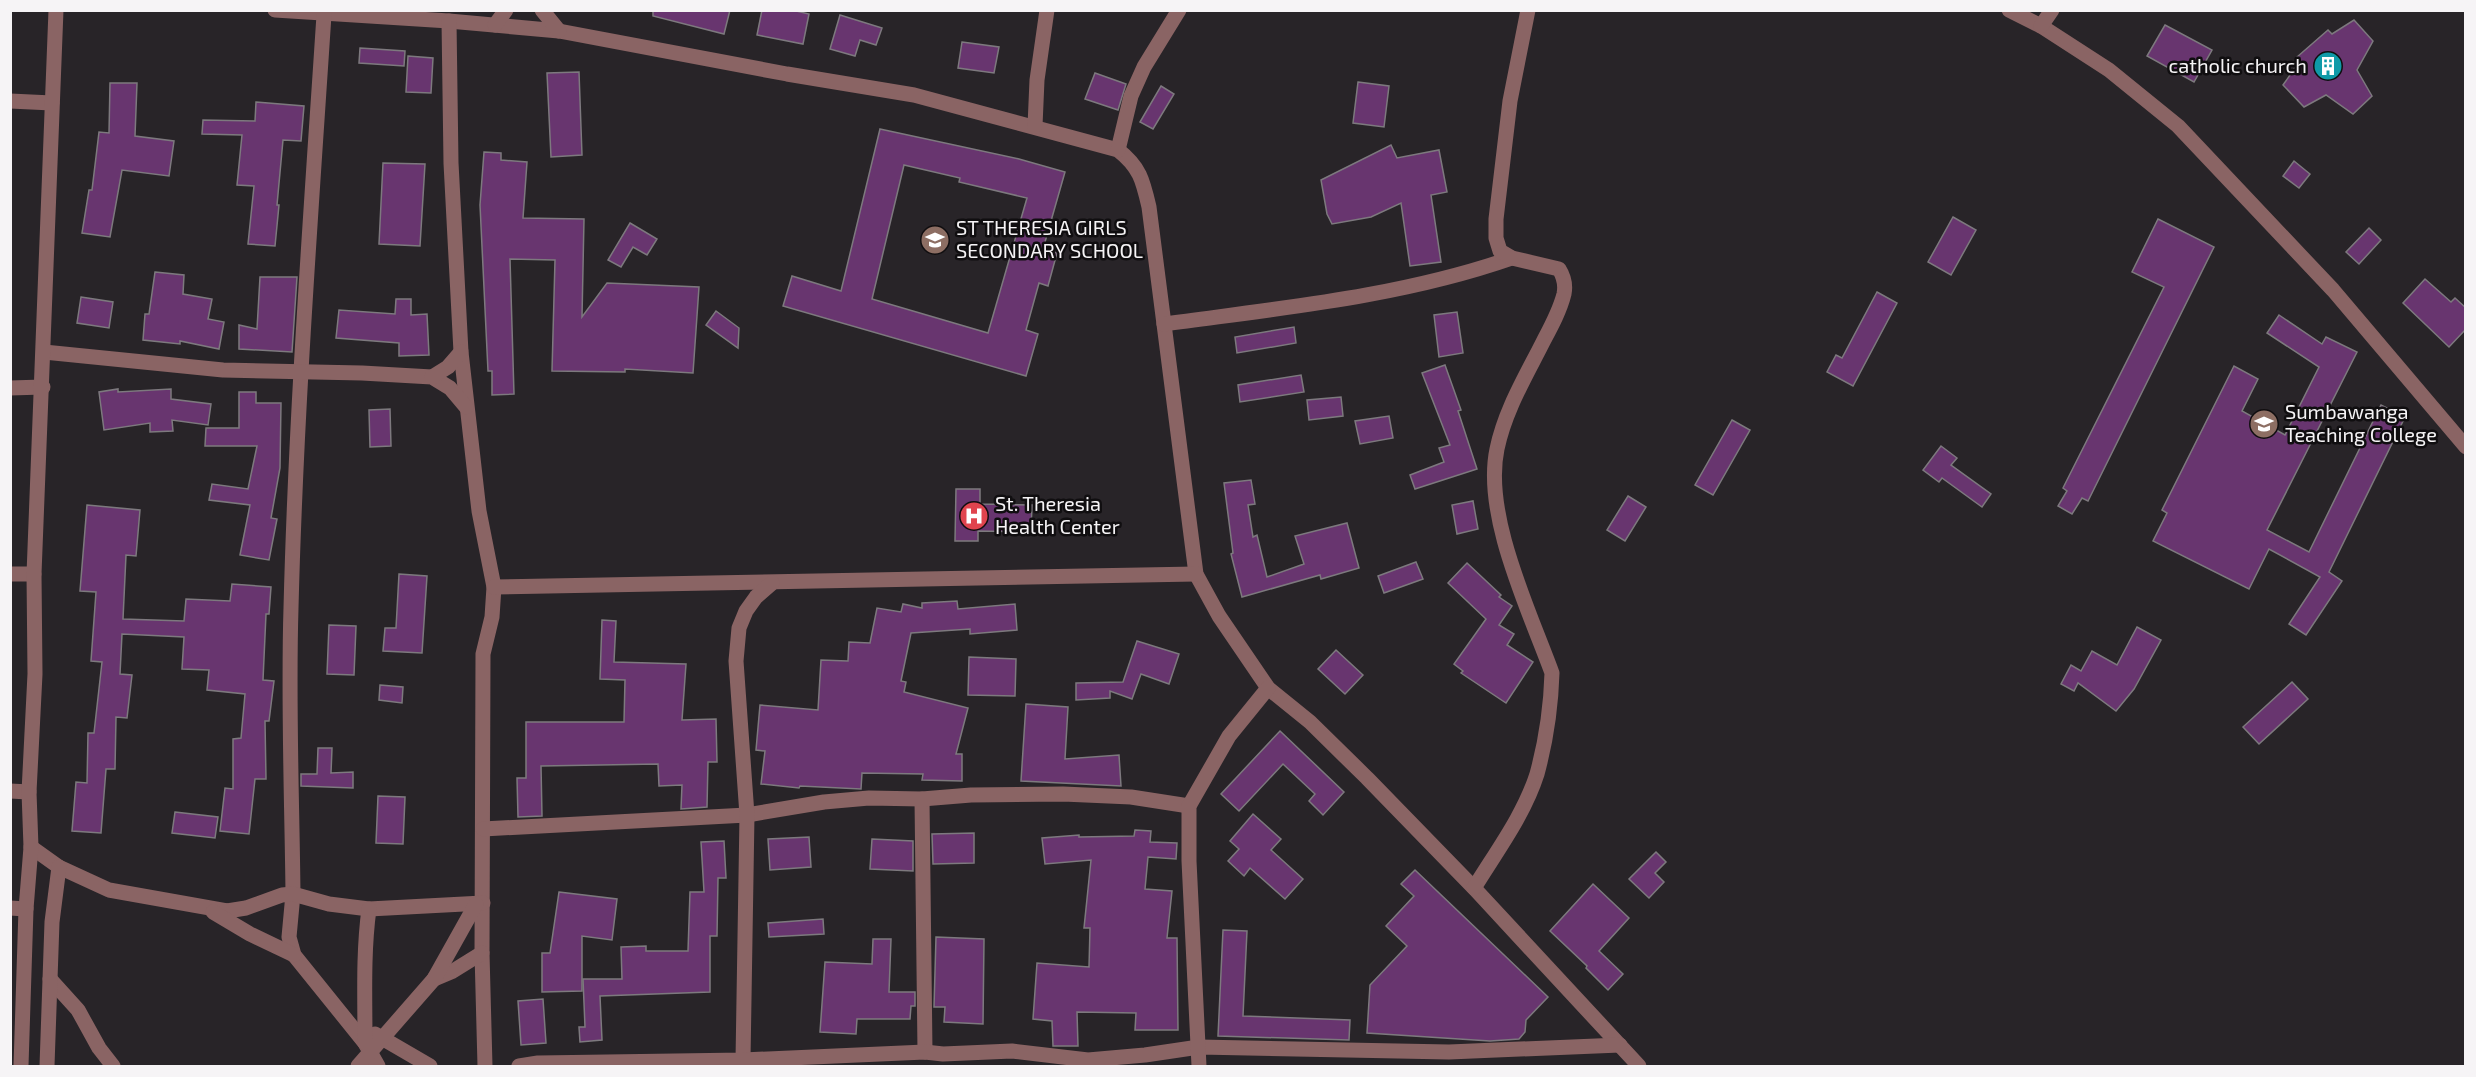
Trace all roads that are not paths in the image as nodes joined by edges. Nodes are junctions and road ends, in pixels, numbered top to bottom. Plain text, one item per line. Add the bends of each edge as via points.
1 (56, 10) edge
2 (275, 10) edge
3 (506, 10) edge
4 (542, 10) edge
5 (1047, 10) edge
6 (1179, 10) edge
7 (1528, 10) edge
8 (2009, 10) edge
9 (2052, 10) edge
10 (333, 14) edge
11 (449, 21) junction
12 (495, 25) junction
13 (2041, 26) junction
14 (559, 31) junction
15 (10, 100) edge
16 (52, 103) junction
17 (1035, 126) junction
18 (1118, 150) junction
19 (1512, 258) junction
20 (1164, 324) junction
21 (44, 352) junction
22 (461, 352) junction
23 (300, 371) junction
24 (432, 377) junction
25 (43, 387) junction
26 (10, 388) edge
27 (467, 408) junction
28 (2466, 447) edge
29 (10, 574) edge
30 (34, 574) junction
31 (1196, 574) junction
32 (772, 583) junction
33 (494, 587) junction
34 (1268, 688) junction
35 (10, 791) edge
36 (29, 792) junction
37 (922, 800) junction
38 (1189, 806) junction
39 (747, 815) junction
40 (483, 829) junction
41 (31, 847) junction
42 (59, 867) junction
43 (1474, 888) junction
44 (293, 894) junction
45 (479, 904) junction
46 (205, 907) junction
47 (10, 908) edge
48 (26, 909) junction
49 (369, 909) junction
50 (482, 953) junction
51 (294, 955) junction
52 (50, 979) junction
53 (434, 979) junction
54 (365, 1026) junction
55 (382, 1040) junction
56 (1620, 1045) junction
57 (1199, 1047) junction
58 (925, 1052) junction
59 (371, 1054) edge
60 (743, 1060) junction
61 (944, 1060) edge
62 (21, 1066) edge
63 (47, 1066) edge
64 (113, 1066) edge
65 (358, 1066) edge
66 (430, 1066) edge
67 (485, 1066) edge
68 (519, 1066) edge
69 (1199, 1066) edge
70 (1639, 1066) edge

1 - 16 street
2 - 10 street
3 - 12 street
4 - 14 street
5 - 17 street
6 - 18 street via 1131,96
7 - 19 street via 1510,101 1496,219 1500,251
8 - 13 street
9 - 13 street
10 - 11 street
10 - 23 street
11 - 12 street
11 - 22 street via 451,163
12 - 14 street
13 - 28 street via 2109,70 2178,126 2333,290
14 - 17 street via 914,95
15 - 16 street
16 - 21 street
17 - 18 street
18 - 20 street via 1143,178
19 - 20 street via 1393,291
19 - 43 street via 1559,269 1565,278 1558,313 1504,423 1493,482 1501,527 1552,673 1551,697 1536,775 1517,818
20 - 31 street
21 - 23 street via 224,370
21 - 25 street
22 - 24 street
22 - 27 street
23 - 24 street
23 - 44 street via 291,612
24 - 27 street via 450,388
25 - 26 street
25 - 30 street
27 - 33 street via 479,511
29 - 30 street
30 - 36 street via 35,674
31 - 32 street
31 - 34 street via 1224,625
32 - 33 street
32 - 39 street via 756,597 739,628 736,661
33 - 40 street via 483,654
34 - 38 street via 1229,736
34 - 43 street via 1310,722
35 - 36 street
36 - 41 street
37 - 38 street via 1063,794 1131,797
37 - 39 street via 869,798
37 - 58 street
38 - 57 street
39 - 40 street
39 - 60 street
40 - 45 street
41 - 42 street
41 - 48 street
42 - 46 street via 109,890
42 - 52 street
43 - 56 street
44 - 46 street via 235,911
44 - 49 street
44 - 51 street via 289,937
45 - 49 street
45 - 50 street
45 - 53 street
46 - 51 street
47 - 48 street
48 - 62 street
49 - 54 street via 364,963
50 - 53 street
50 - 67 street
51 - 59 street
52 - 63 street
52 - 64 street via 78,1010
53 - 55 street
54 - 55 street
54 - 59 street
55 - 59 street
55 - 66 street
56 - 57 street via 1449,1052
56 - 70 street
57 - 61 street via 1088,1060 1012,1051
57 - 69 street
58 - 60 street
58 - 61 street
59 - 65 street
60 - 68 street

